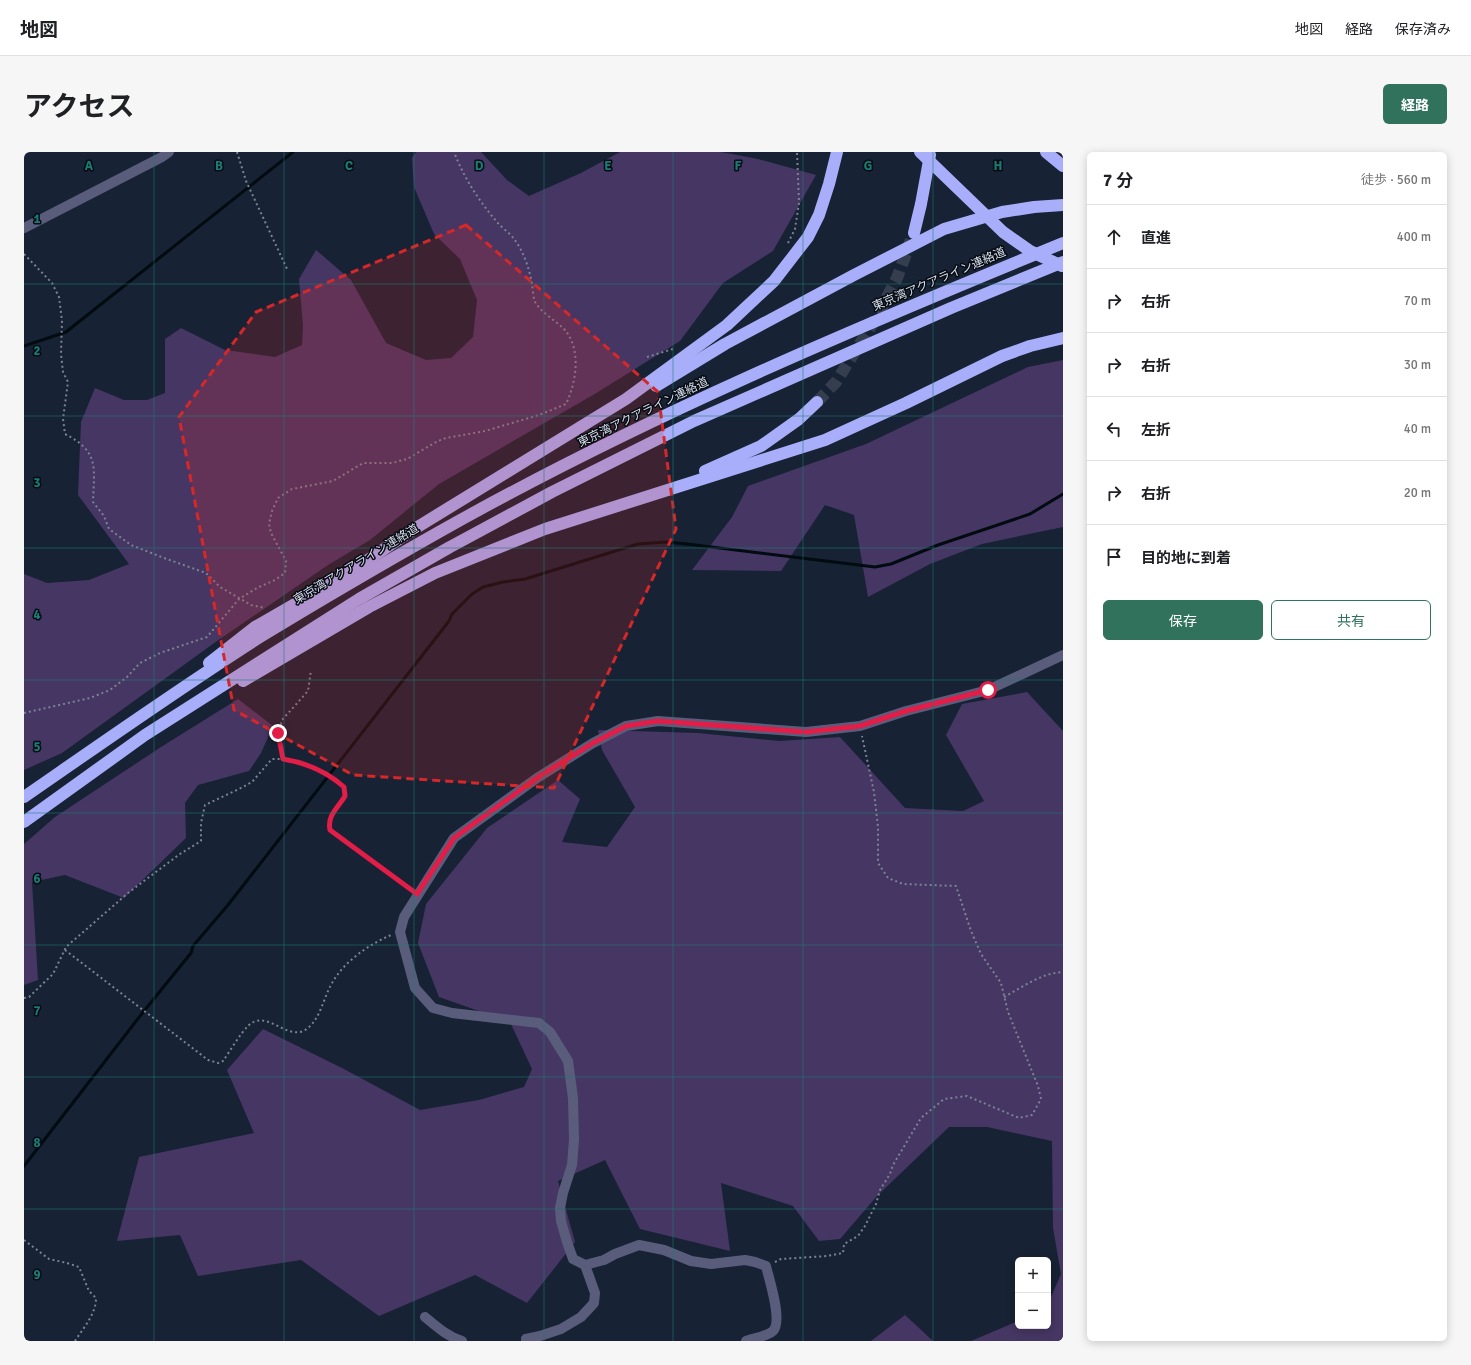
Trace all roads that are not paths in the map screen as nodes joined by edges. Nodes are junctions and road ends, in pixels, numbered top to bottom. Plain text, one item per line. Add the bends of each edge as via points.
1 (169, 152) edge
2 (837, 152) edge
3 (920, 152) edge
4 (930, 152) edge
5 (1046, 152) edge
6 (1063, 166) edge
7 (1063, 205) edge
8 (24, 228) edge
9 (914, 233) tunnel mouth
10 (1063, 243) edge
11 (1063, 262) edge
12 (1063, 266) edge
13 (1063, 338) edge
14 (626, 399) junction
15 (817, 402) tunnel mouth
16 (660, 493) junction
17 (1063, 655) edge
18 (139, 718) junction
19 (145, 735) junction
20 (24, 796) edge
21 (24, 822) edge
22 (585, 1266) junction
23 (426, 1317) dead end
24 (524, 1340) edge
25 (462, 1341) edge
26 (746, 1341) edge

1 - 8 street via 162,158
2 - 14 highway via 819,215 808,237 774,281 727,326
3 - 12 highway via 1003,232 1030,251
4 - 9 highway
5 - 6 highway
7 - 14 highway via 1002,212 944,229 725,344 657,386
10 - 18 highway, 東京湾アクアライン連絡道 via 945,291 686,405 542,477 439,531 253,642
11 - 19 highway via 838,356 687,425 552,492 359,599
13 - 16 highway via 1002,356 825,440
14 - 18 highway via 347,574 255,627
15 - 16 highway via 761,446
16 - 19 highway via 545,529 435,573 369,607 210,701
17 - 22 street via 988,690 860,726 806,732 658,721 626,726 537,778 454,838 417,894 404,917 400,932 415,988 434,1008 539,1024 550,1032 568,1061 573,1098 574,1140 572,1165 560,1208 561,1221 573,1259
18 - 20 highway
19 - 21 highway
22 - 24 street via 595,1293 594,1303 581,1317 561,1329
22 - 26 street via 639,1245 664,1250 691,1261 711,1264 745,1260 766,1266 774,1299 776,1326 767,1334
23 - 25 street via 442,1332

